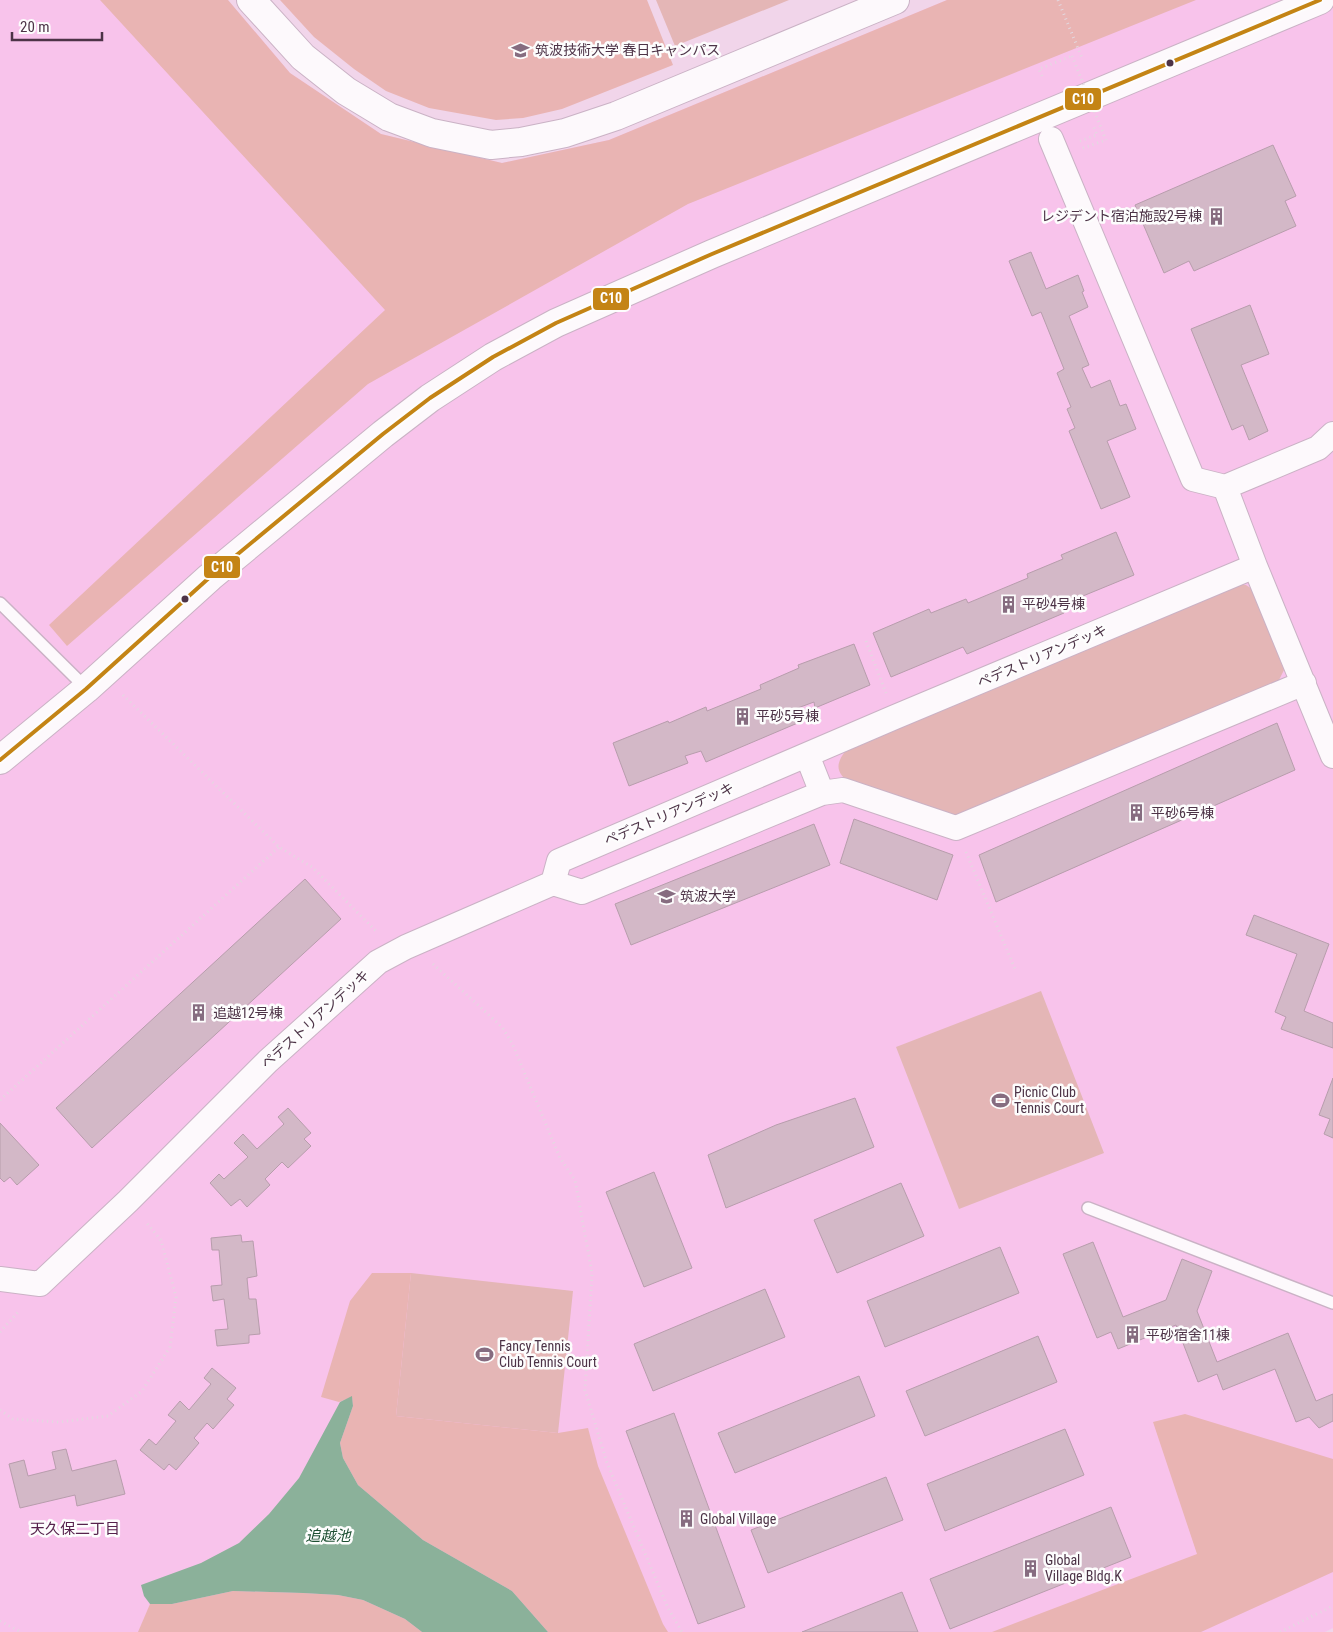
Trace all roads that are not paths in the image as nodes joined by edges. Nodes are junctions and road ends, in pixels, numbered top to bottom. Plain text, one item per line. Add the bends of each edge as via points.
1 (251, 0) edge
2 (895, 0) edge
3 (1320, 0) edge
4 (1051, 139) dead end
5 (1333, 434) edge
6 (1225, 487) junction
7 (1255, 566) junction
8 (0, 603) edge
9 (1304, 683) junction
10 (86, 688) junction
11 (807, 755) junction
12 (1333, 756) edge
13 (0, 760) edge
14 (822, 793) junction
15 (553, 883) junction
16 (1088, 1208) dead end
17 (0, 1279) edge
18 (1333, 1303) edge

1 - 2 street via 303,57 346,91 389,117 432,134 491,145 565,133 616,116
3 - 10 street via 712,254 556,323 493,357 430,398 383,434 210,577
4 - 6 street via 1193,479
5 - 6 street via 1318,448
6 - 7 street
7 - 9 street
7 - 11 street, ペデストリアンデッキ
8 - 10 lane
9 - 12 street
9 - 14 street via 956,828 843,790
10 - 13 street
11 - 14 street
11 - 15 street, ペデストリアンデッキ via 559,861
14 - 15 street via 582,892
15 - 17 street, ペデストリアンデッキ via 378,962 268,1061 40,1284
16 - 18 lane

